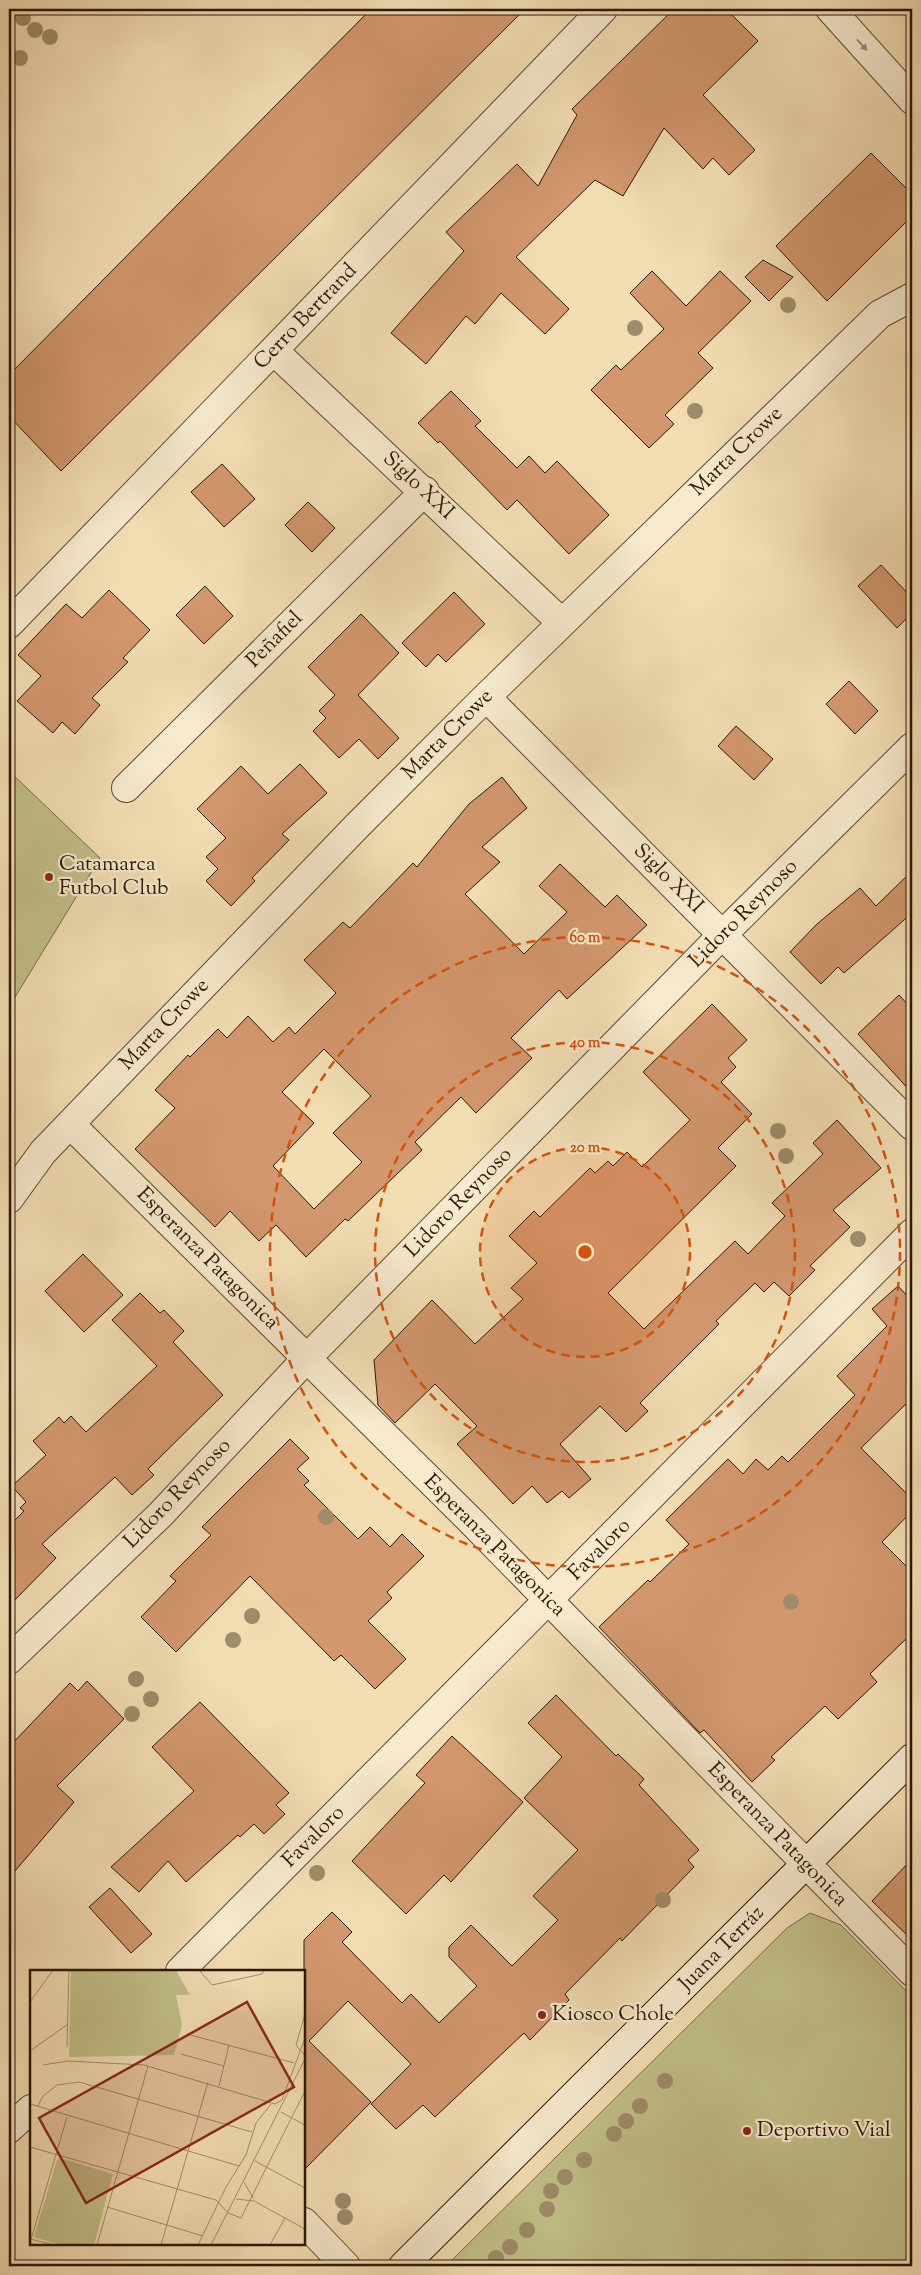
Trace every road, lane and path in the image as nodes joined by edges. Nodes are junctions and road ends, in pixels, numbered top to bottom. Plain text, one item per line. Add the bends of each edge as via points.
1 (603, 9) edge
2 (830, 9) edge
3 (912, 100) edge
4 (912, 297) edge
5 (274, 351) junction
6 (425, 492) junction
7 (561, 622) junction
8 (9, 624) edge
9 (486, 696) junction
10 (912, 747) edge
11 (126, 788) dead end
12 (723, 934) junction
13 (70, 1124) junction
14 (912, 1126) edge
15 (9, 1200) edge
16 (912, 1233) edge
17 (307, 1358) junction
18 (549, 1602) junction
19 (9, 1660) edge
20 (912, 1758) edge
21 (806, 1865) junction
22 (181, 1970) edge
23 (912, 1972) edge
24 (30, 2110) edge
25 (9, 2129) edge
26 (305, 2223) edge
27 (346, 2266) edge
28 (402, 2266) edge

1 - 5 street, Cerro Bertrand
2 -> 3 street
4 - 7 street, Marta Crowe via 880,314
5 - 6 street, Siglo XXI
5 - 8 street, Cerro Bertrand
6 - 7 street, Siglo XXI
6 - 11 street, Peñafiel
7 - 9 street, Marta Crowe
9 - 12 street, Siglo XXI
9 - 13 street, Marta Crowe
10 - 12 street, Lidoro Reynoso
12 - 14 street, Siglo XXI
12 - 17 street, Lidoro Reynoso
13 - 15 street, Marta Crowe via 43,1152
13 - 17 street, Esperanza Patagonica
16 - 18 street, Favaloro
17 - 18 street, Esperanza Patagonica
17 - 19 street, Lidoro Reynoso via 161,1514
18 - 21 street, Esperanza Patagonica
18 - 22 street, Favaloro
20 - 21 street, Juana Terráz
21 - 23 street, Esperanza Patagonica
21 - 28 street, Juana Terráz
24 - 25 street
26 - 27 street

